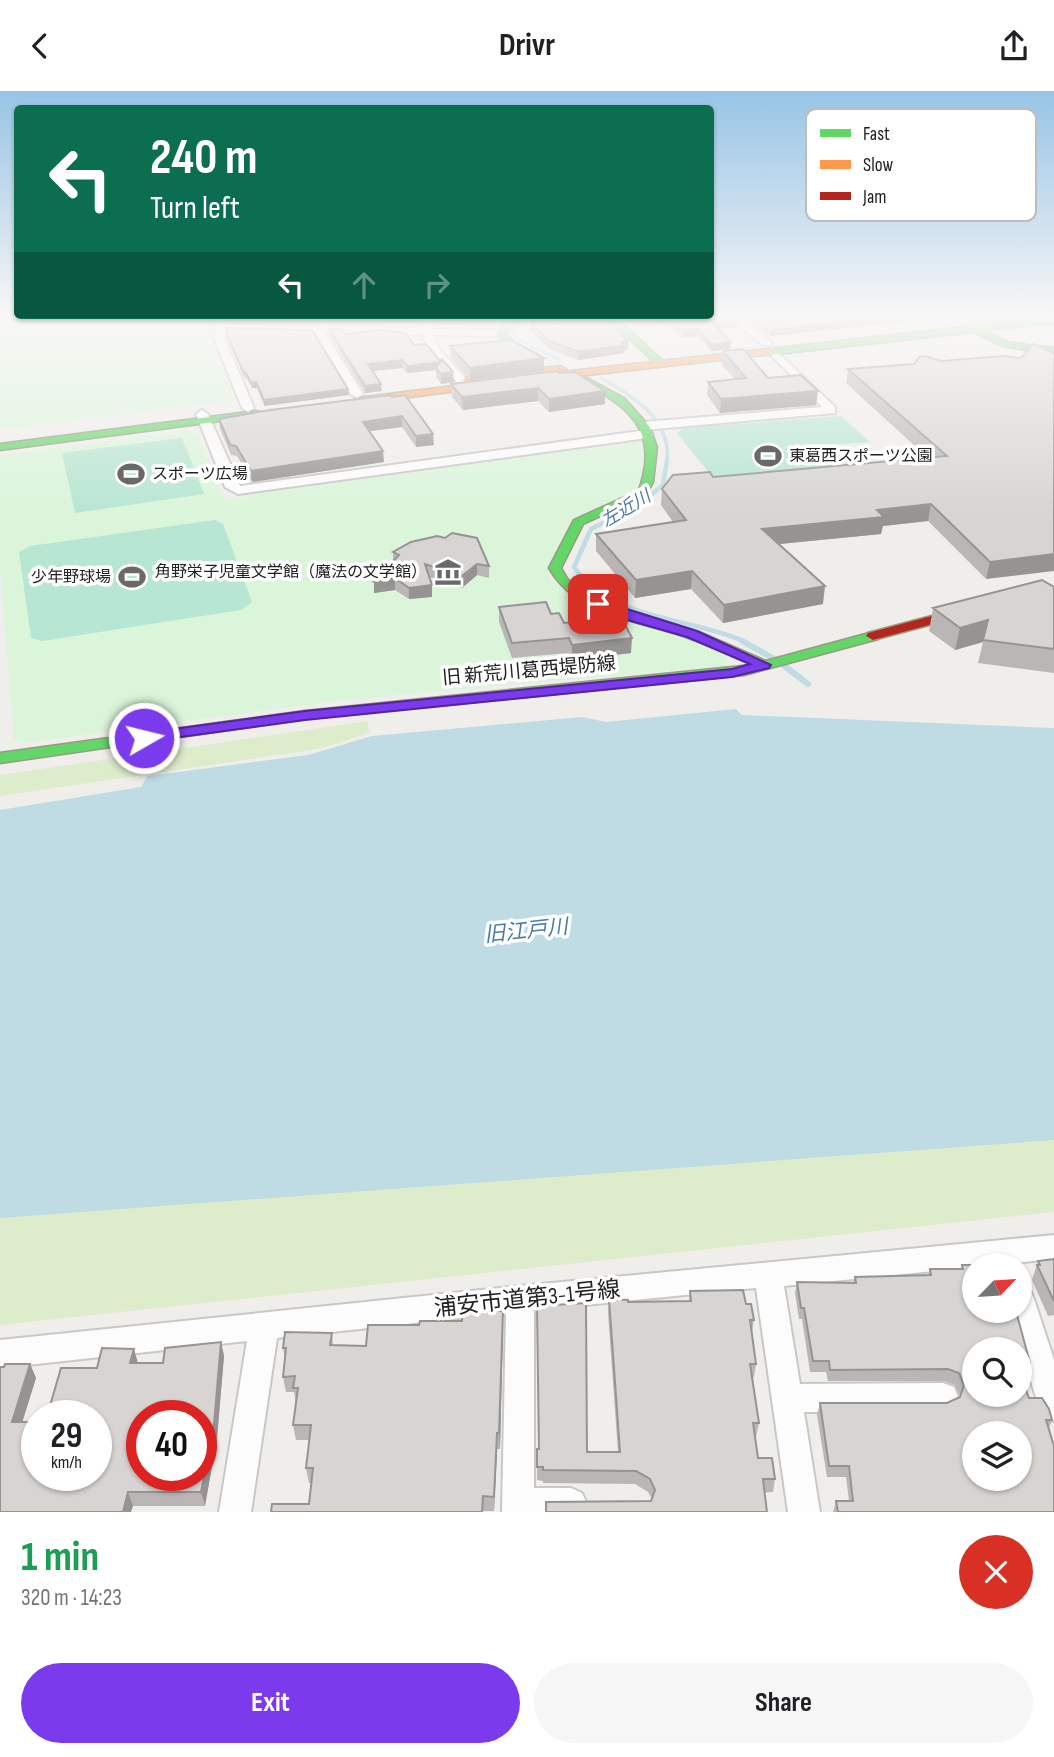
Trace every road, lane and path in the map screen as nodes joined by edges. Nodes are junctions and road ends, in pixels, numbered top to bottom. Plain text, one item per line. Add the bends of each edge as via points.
1 (238, 383) edge
2 (341, 383) edge
3 (446, 383) edge
4 (467, 383) edge
5 (590, 383) edge
6 (805, 383) edge
7 (347, 398) junction
8 (248, 408) junction
9 (204, 417) junction
10 (646, 430) junction
11 (0, 439) edge
12 (0, 447) edge
13 (981, 607) edge
14 (764, 665) junction
15 (0, 758) edge
16 (1054, 1247) edge
17 (1028, 1253) edge
18 (962, 1261) edge
19 (768, 1274) junction
20 (520, 1299) junction
21 (1028, 1323) edge
22 (264, 1326) junction
23 (0, 1355) edge
24 (943, 1397) dead end
25 (787, 1398) junction
26 (1054, 1407) edge
27 (596, 1504) edge
28 (518, 1508) edge
29 (234, 1512) edge
30 (804, 1512) edge

1 - 8 street
2 - 7 street
3 - 7 street
4 - 7 street
5 - 10 street via 621,400
6 - 10 street via 831,410
8 - 9 street
8 - 9 street via 274,408
9 - 10 street via 232,487 239,490
9 - 11 street
9 - 12 street
10 - 14 street via 652,447 648,482 642,493 578,522 555,568 558,578 598,604 692,634
13 - 14 street, 旧 新荒川葛西堤防線
14 - 15 street, 旧 新荒川葛西堤防線 via 732,673 305,715
16 - 17 street, 浦安市道第3-1号線
18 - 19 street, 浦安市道第3-1号線
19 - 20 street, 浦安市道第3-1号線
19 - 25 street
20 - 22 street, 浦安市道第3-1号線
20 - 28 street
21 - 26 street
22 - 23 street, 浦安市道第3-1号線
22 - 29 street
24 - 25 street
25 - 30 street
27 - 28 street

